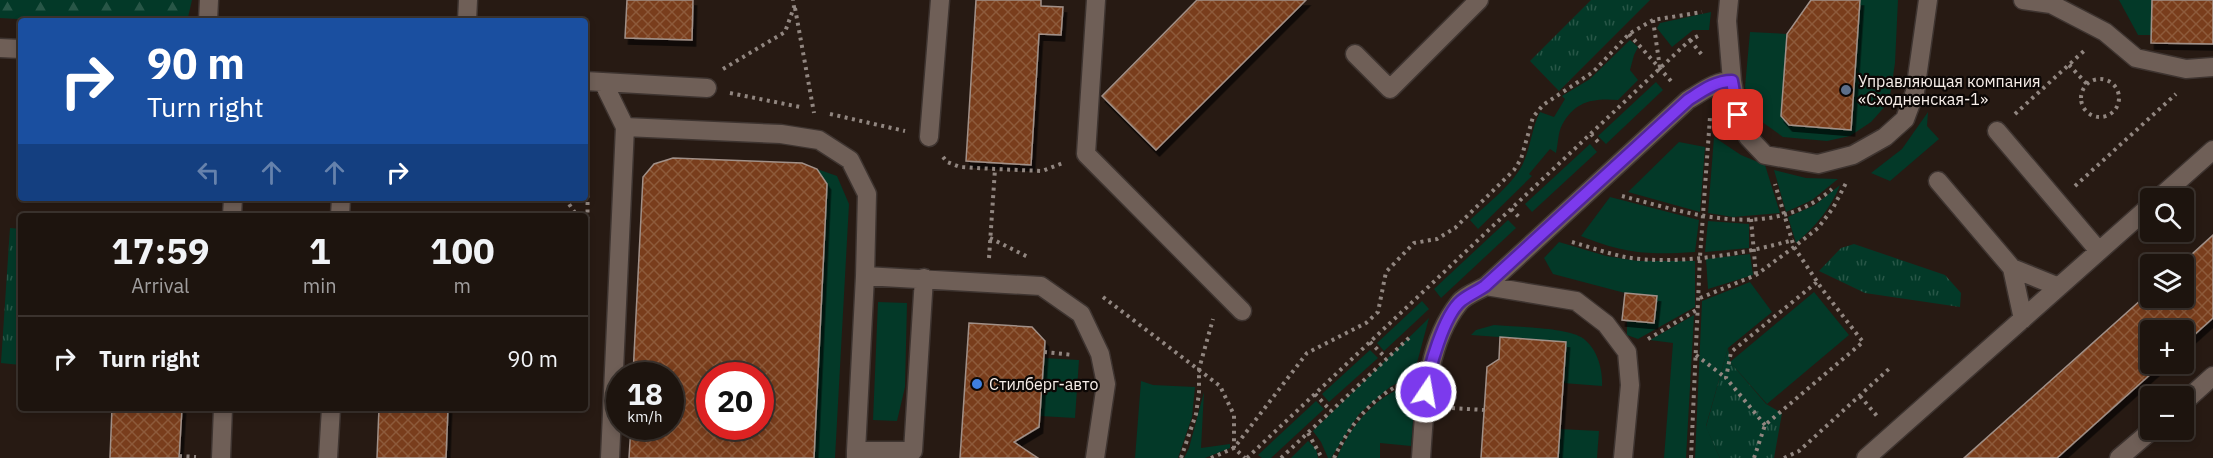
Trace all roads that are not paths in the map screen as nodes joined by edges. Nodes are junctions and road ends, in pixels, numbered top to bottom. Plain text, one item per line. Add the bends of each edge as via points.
1 (208, 0) edge
2 (468, 0) edge
3 (940, 0) edge
4 (1096, 0) edge
5 (1479, 0) edge
6 (1928, 0) edge
7 (2023, 0) edge
8 (1728, 9) edge
9 (208, 18) edge
10 (467, 18) edge
11 (0, 48) edge
12 (18, 50) edge
13 (1355, 54) dead end
14 (2209, 67) edge
15 (592, 81) edge
16 (1732, 81) junction
17 (707, 88) road end
18 (625, 127) junction
19 (1997, 131) road end
20 (929, 137) road end
21 (2213, 150) edge
22 (1938, 180) dead end
23 (2170, 188) edge
24 (2140, 215) edge
25 (2099, 251) junction
26 (2012, 268) junction
27 (865, 276) junction
28 (924, 278) junction
29 (1485, 286) junction
30 (2059, 287) junction
31 (1242, 311) dead end
32 (2023, 319) junction
33 (2213, 376) edge
34 (2194, 393) edge
35 (223, 411) edge
36 (331, 411) edge
37 (2140, 440) edge
38 (856, 454) edge
39 (220, 458) edge
40 (328, 458) edge
41 (610, 458) edge
42 (1095, 458) edge
43 (1421, 458) edge
44 (1623, 458) edge
45 (1866, 458) edge
46 (2119, 458) edge

1 - 9 lane
2 - 10 lane
3 - 20 lane
4 - 31 lane via 1086,154
5 - 13 lane via 1390,89
6 - 16 lane via 1915,92 1905,119 1885,137 1853,155 1818,164 1765,155 1748,137 1738,115
7 - 14 lane via 2050,4 2105,32 2136,58 2186,69
8 - 16 lane
11 - 12 lane
15 - 17 lane
15 - 18 lane
16 - 29 lane via 1712,85 1688,100
18 - 27 lane via 781,134 819,140 850,160 867,194
18 - 41 lane
19 - 25 lane
21 - 23 lane
22 - 26 lane
24 - 25 lane
25 - 30 lane
26 - 30 lane
26 - 32 lane
27 - 28 lane
27 - 38 lane
28 - 38 lane via 913,451
28 - 42 lane via 1041,286 1081,314 1100,354 1106,384
29 - 43 lane via 1460,302 1440,338 1428,378
29 - 44 lane via 1576,302 1606,324 1627,352 1630,385
30 - 32 lane
32 - 45 lane
33 - 34 lane
35 - 39 lane
36 - 40 lane
37 - 46 lane

